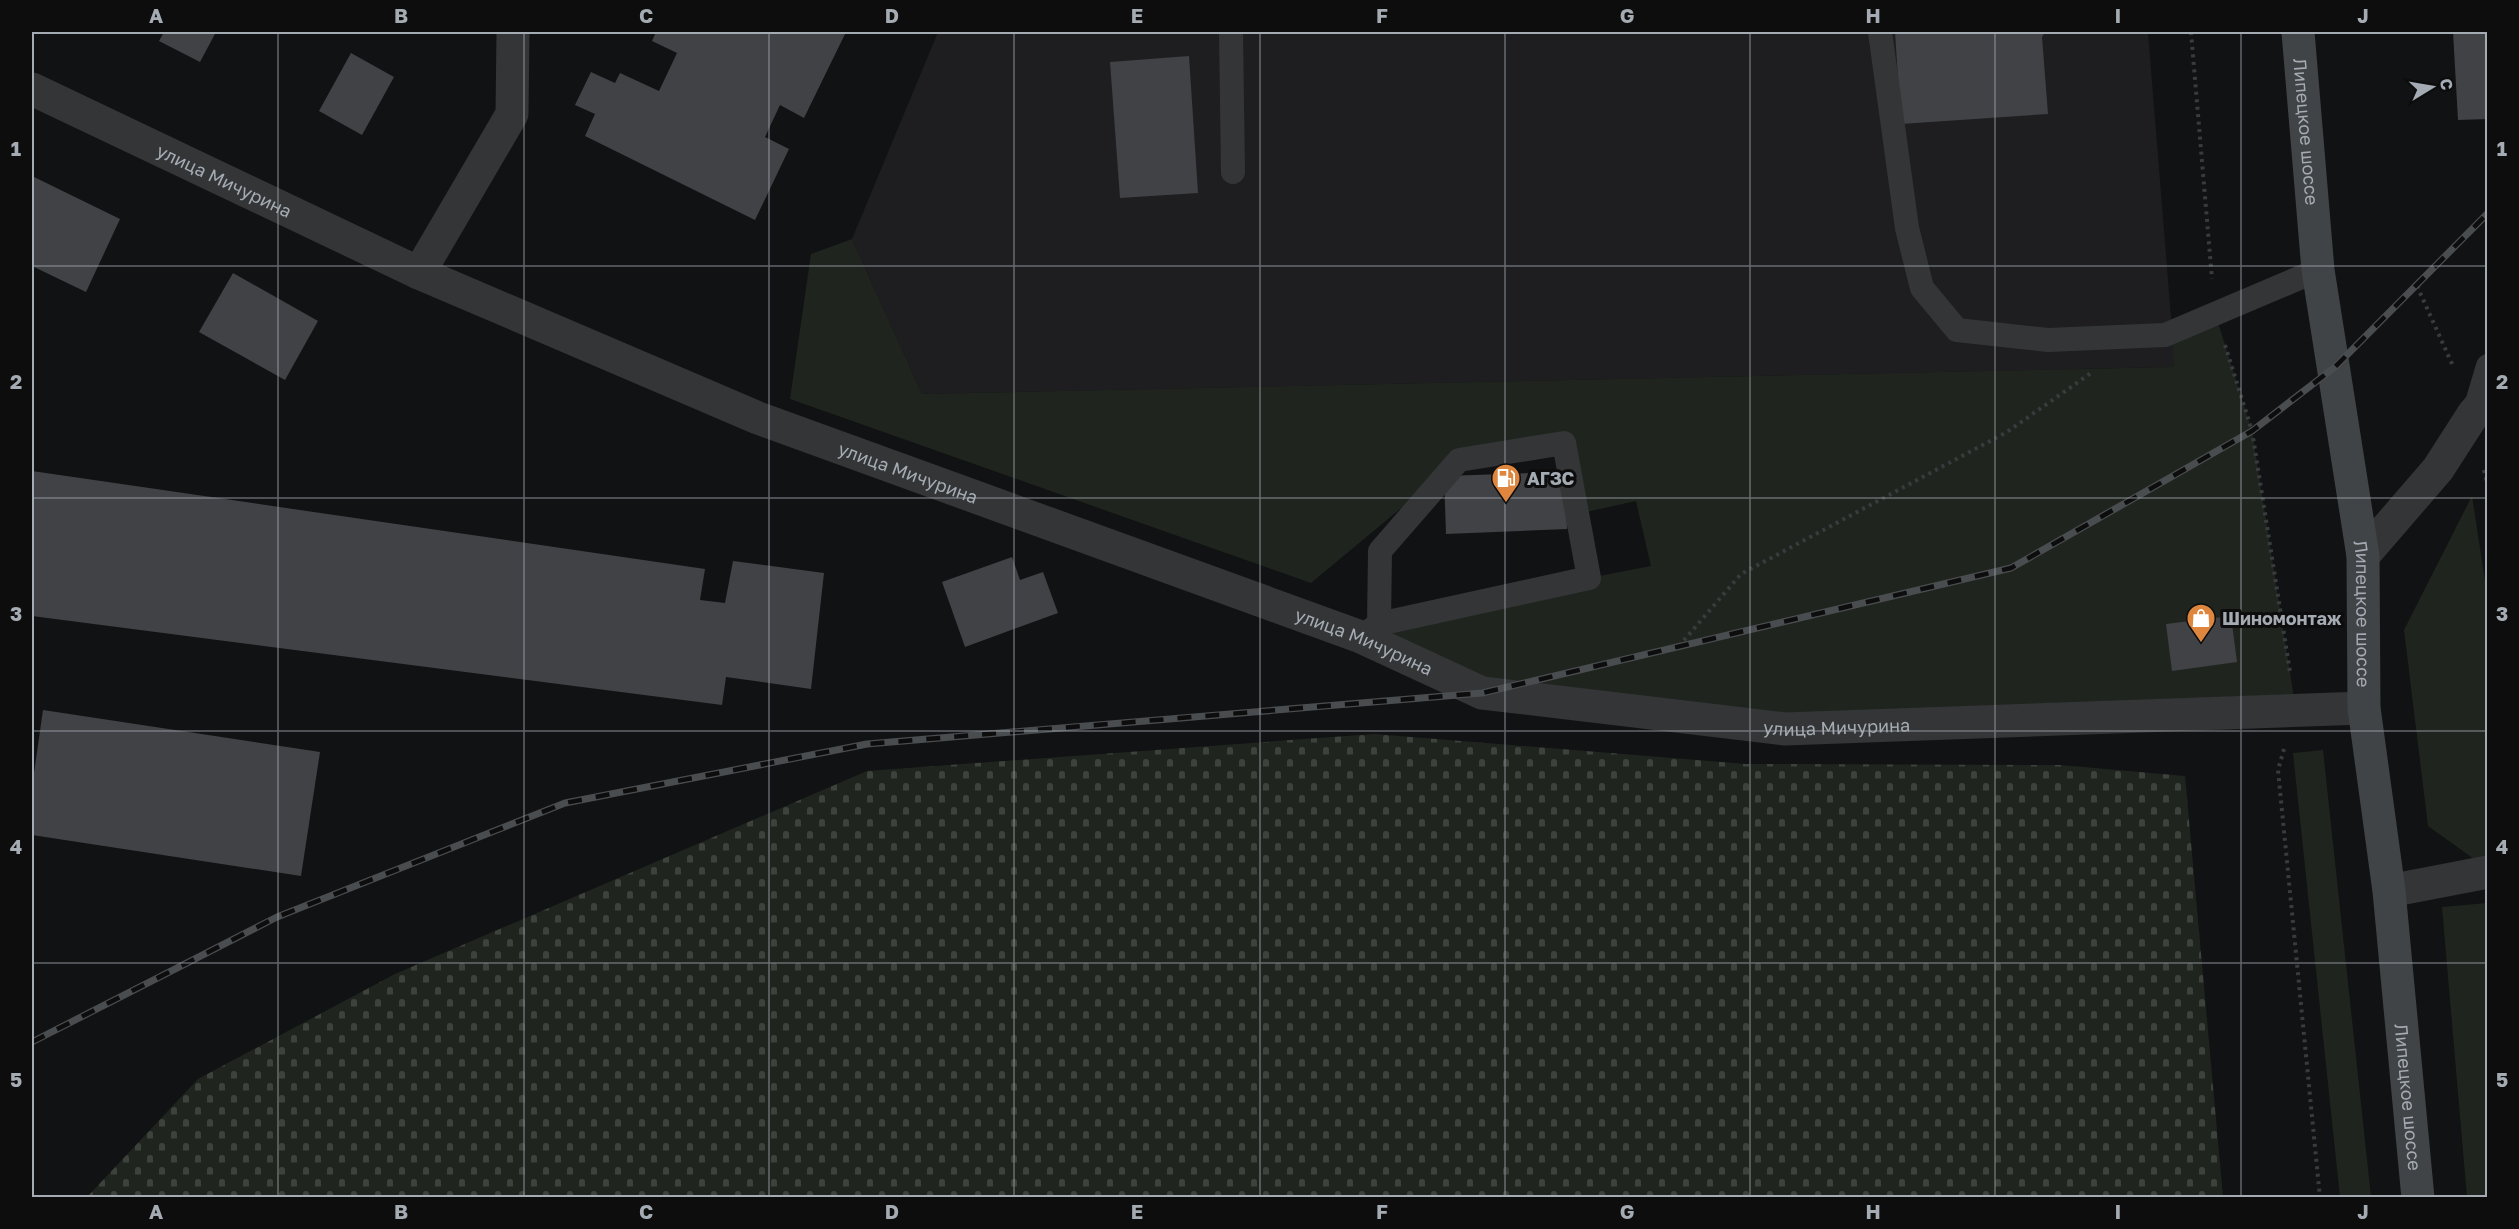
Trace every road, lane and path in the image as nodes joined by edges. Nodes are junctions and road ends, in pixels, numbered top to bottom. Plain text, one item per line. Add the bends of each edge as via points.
1 (513, 32) edge
2 (1232, 32) edge
3 (1880, 32) edge
4 (2191, 32) edge
5 (2298, 32) edge
6 (32, 89) edge
7 (1233, 172) dead end
8 (2318, 270) junction
9 (419, 273) junction
10 (2417, 286) dead end
11 (2215, 313) junction
12 (2145, 335) junction
13 (2487, 366) edge
14 (2481, 405) edge
15 (2363, 556) junction
16 (1370, 630) junction
17 (1679, 646) dead end
18 (2364, 708) junction
19 (2296, 711) junction
20 (2487, 872) edge
21 (2389, 891) junction
22 (2320, 1197) edge
23 (2418, 1197) edge

1 - 9 street via 512,114
2 - 7 lane
3 - 12 lane via 1907,228 1922,288 1957,330 2048,340
4 - 11 path
5 - 8 main road, Липецкое шоссе
6 - 9 street, улица Мичурина
8 - 11 lane
8 - 15 main road, Липецкое шоссе
9 - 16 street, улица Мичурина via 758,418
10 - 14 path
11 - 12 lane via 2165,335
11 - 19 path via 2252,430
12 - 17 path via 2007,432 1741,574
13 - 14 lane
14 - 15 street via 2438,469
15 - 18 main road, Липецкое шоссе
16 - 16 lane via 1589,578 1564,442 1459,460 1380,551
16 - 19 street, улица Мичурина via 1482,693 1785,729
18 - 19 street, улица Мичурина
18 - 21 main road, Липецкое шоссе
19 - 22 path via 2278,770
20 - 21 street
21 - 23 main road, Липецкое шоссе

